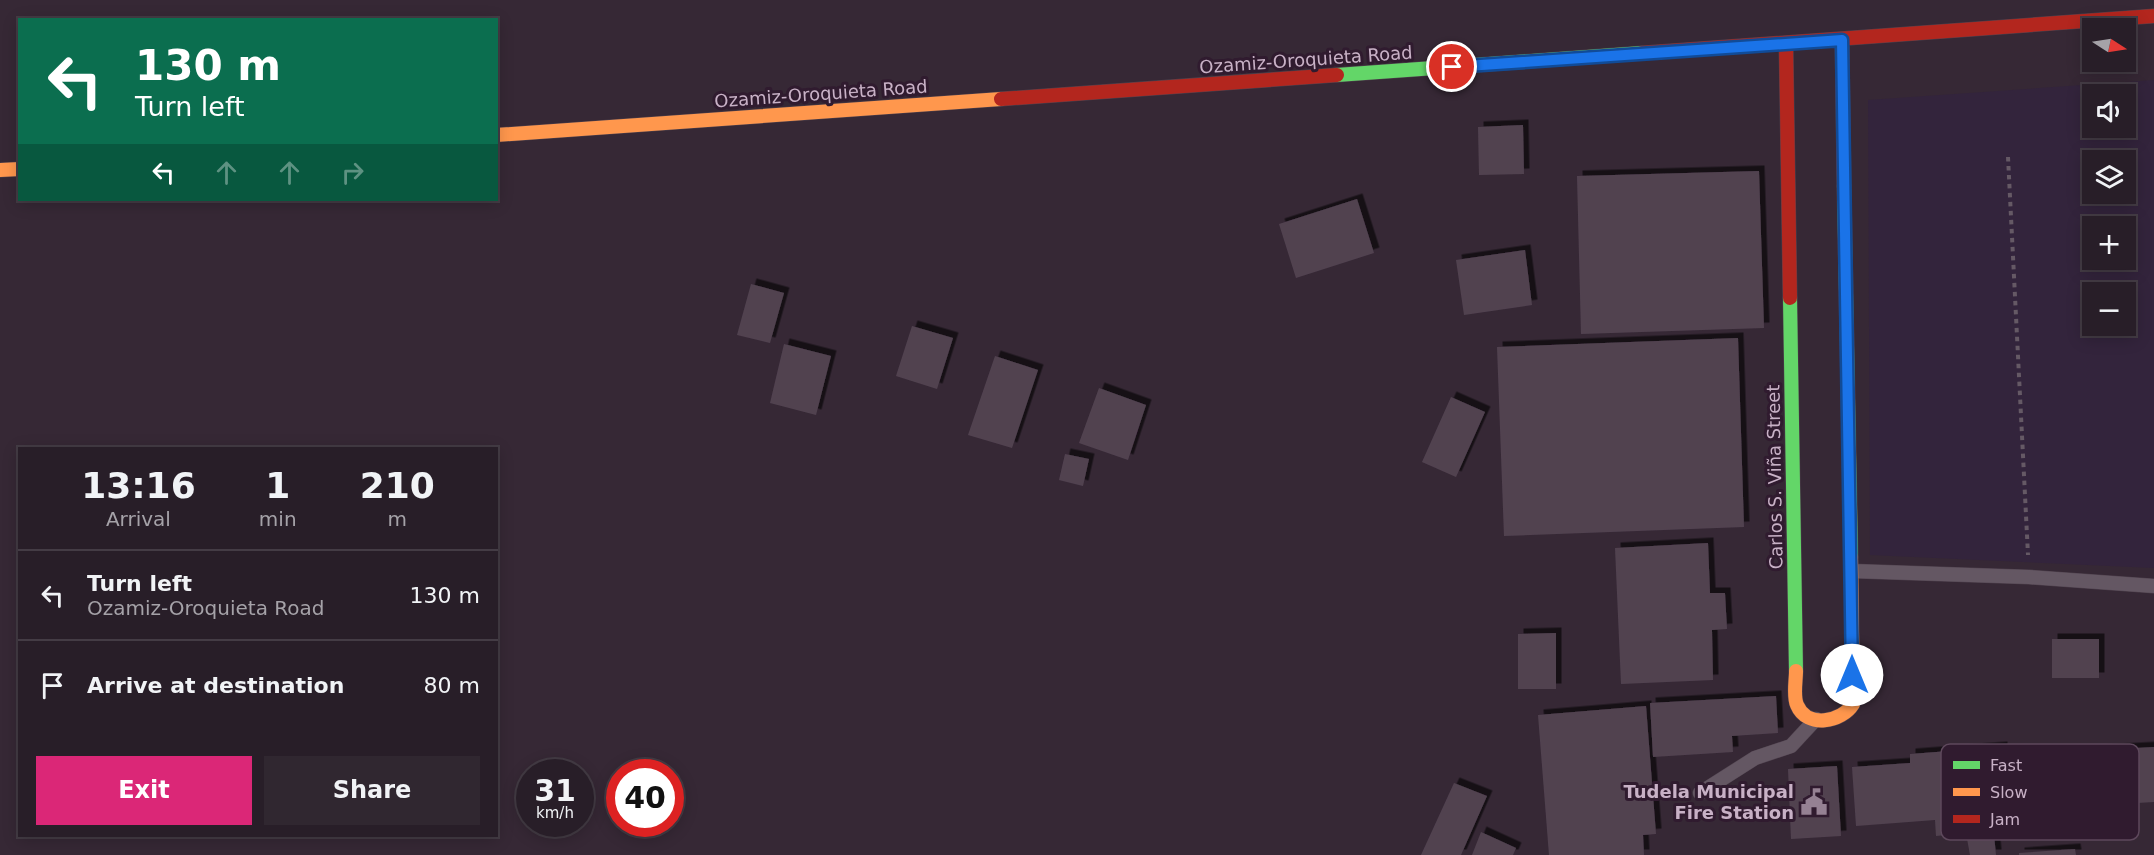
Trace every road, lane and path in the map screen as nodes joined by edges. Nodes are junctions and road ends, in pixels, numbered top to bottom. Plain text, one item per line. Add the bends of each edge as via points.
1 (2154, 16) edge
2 (1842, 40) junction
3 (1786, 44) junction
4 (498, 135) edge
5 (2008, 157) dead end
6 (18, 169) edge
7 (0, 170) edge
8 (1852, 571) junction
9 (2029, 577) junction
10 (2154, 586) edge
11 (1816, 719) junction
12 (1700, 793) dead end

1 - 2 main road, Ozamiz-Oroquieta Road
2 - 3 main road, Ozamiz-Oroquieta Road
2 - 8 main road
3 - 4 main road, Ozamiz-Oroquieta Road
3 - 11 main road, Carlos S. Viña Street via 1796,704 1800,713
5 - 9 path
6 - 7 main road
8 - 9 lane
8 - 11 main road via 1853,704 1844,718
9 - 10 lane
11 - 12 lane via 1791,746 1755,758

